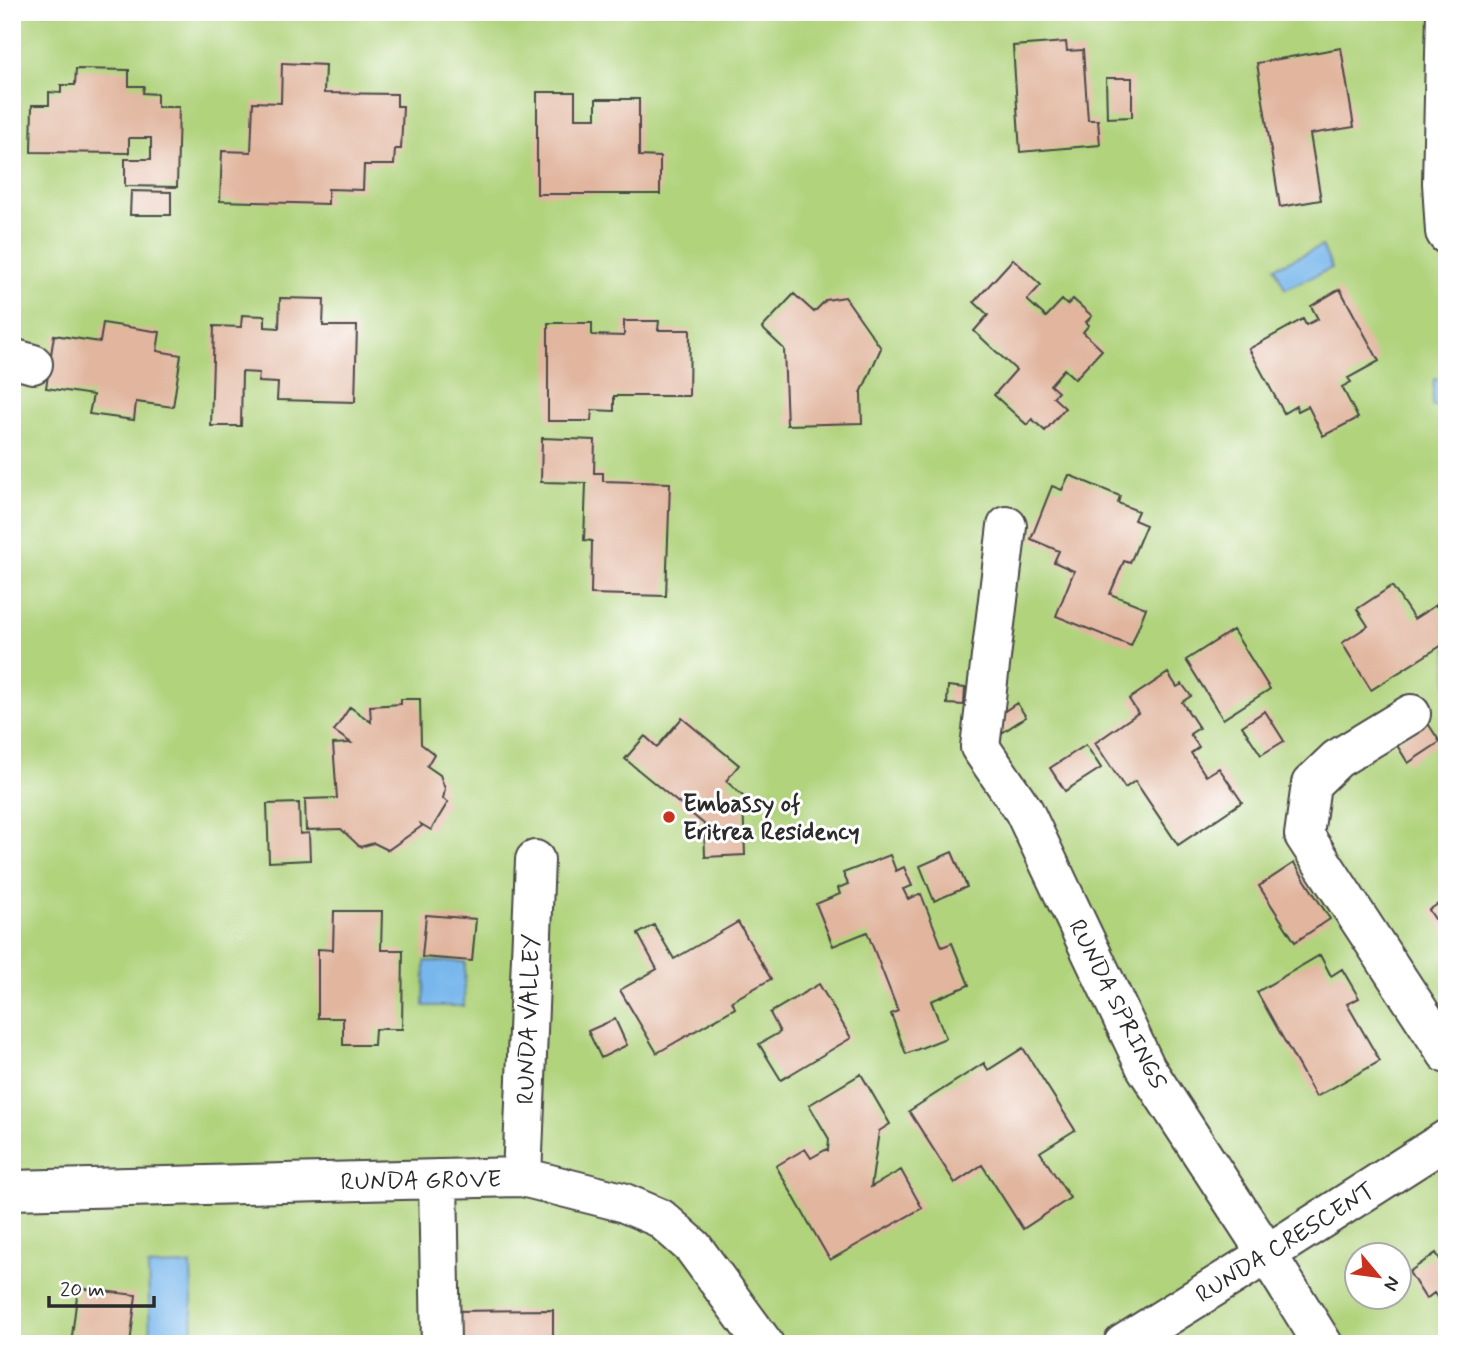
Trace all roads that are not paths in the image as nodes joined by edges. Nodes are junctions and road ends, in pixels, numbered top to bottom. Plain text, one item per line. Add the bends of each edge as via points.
1 (1446, 12) edge
2 (1447, 235) edge
3 (1007, 526) dead end
4 (1411, 714) dead end
5 (535, 860) dead end
6 (1447, 1054) edge
7 (1447, 1139) edge
8 (522, 1177) junction
9 (438, 1180) junction
10 (12, 1190) edge
11 (1267, 1254) junction
12 (441, 1344) edge
13 (764, 1344) edge
14 (1123, 1344) edge
15 (1323, 1344) edge

1 - 2 street via 1443,183
3 - 11 street, RUNDA SPRINGS via 981,747 1024,811 1146,1068
4 - 6 street via 1336,759 1311,784 1304,835
5 - 8 street, RUNDA VALLEY
7 - 11 street, RUNDA CRESCENT
8 - 9 street, RUNDA GROVE
8 - 13 street, RUNDA GROVE via 622,1202 660,1218 693,1247
9 - 10 street, RUNDA GROVE
9 - 12 street
11 - 14 street, RUNDA CRESCENT
11 - 15 street, RUNDA SPRINGS

